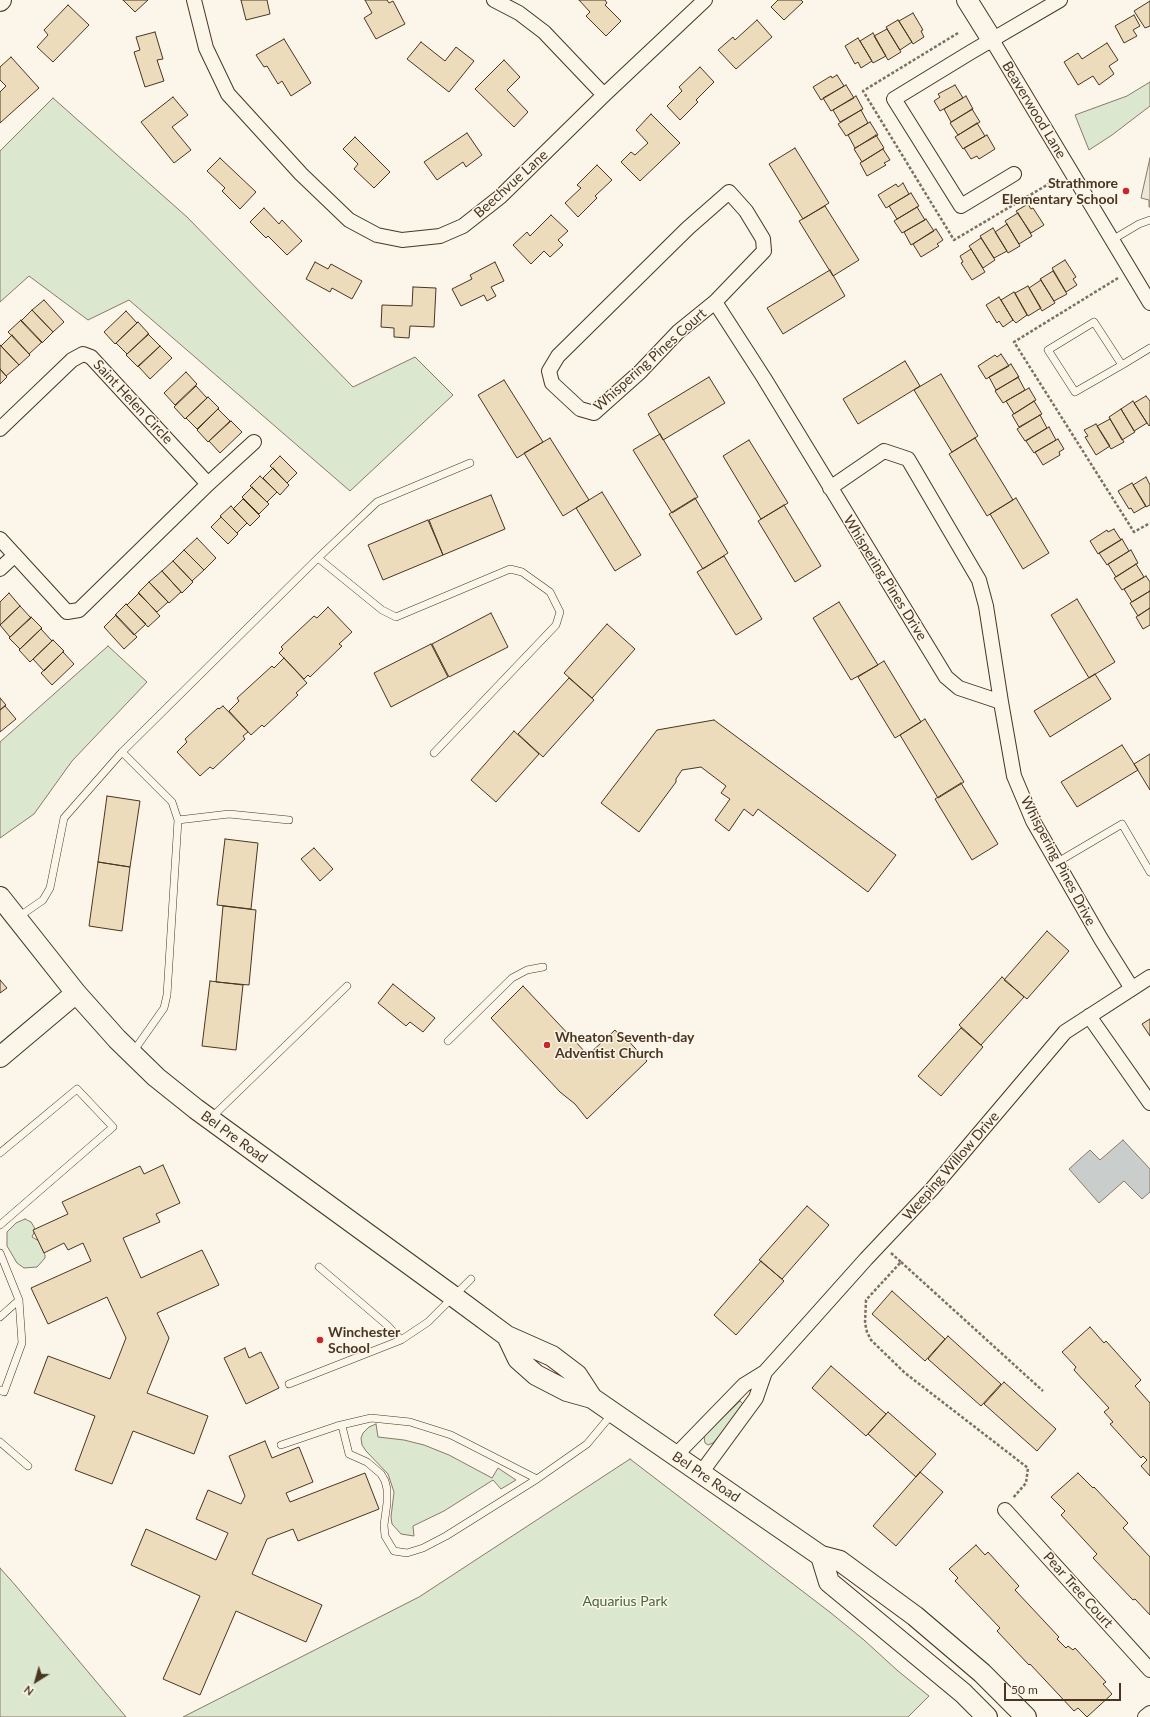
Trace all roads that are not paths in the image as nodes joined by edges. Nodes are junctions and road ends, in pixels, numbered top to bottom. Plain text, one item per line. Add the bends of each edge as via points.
1 (194, 0) edge
2 (494, 0) edge
3 (705, 0) edge
4 (967, 0) edge
5 (1060, 0) edge
6 (992, 40) junction
7 (604, 95) junction
8 (1014, 174) dead end
9 (1150, 220) edge
10 (1112, 240) junction
11 (715, 302) junction
12 (1150, 303) edge
13 (1150, 348) edge
14 (1122, 365) junction
15 (0, 429) edge
16 (254, 442) dead end
17 (470, 463) dead end
18 (208, 484) junction
19 (830, 488) junction
20 (0, 539) edge
21 (15, 555) junction
22 (318, 558) junction
23 (0, 569) edge
24 (1001, 702) junction
25 (122, 752) junction
26 (434, 753) dead end
27 (178, 820) junction
28 (289, 820) dead end
29 (1056, 863) junction
30 (1150, 872) edge
31 (0, 897) edge
32 (17, 918) junction
33 (543, 967) dead end
34 (1150, 976) edge
35 (348, 986) dead end
36 (1131, 987) junction
37 (76, 993) junction
38 (1089, 1016) junction
39 (448, 1041) dead end
40 (132, 1054) junction
41 (0, 1057) edge
42 (1150, 1103) edge
43 (209, 1119) junction
44 (0, 1152) edge
45 (0, 1225) edge
46 (0, 1253) edge
47 (319, 1267) dead end
48 (471, 1279) dead end
49 (455, 1297) junction
50 (19, 1300) junction
51 (0, 1317) edge
52 (401, 1340) junction
53 (765, 1372) junction
54 (289, 1384) dead end
55 (0, 1390) edge
56 (614, 1412) junction
57 (342, 1426) junction
58 (0, 1442) edge
59 (281, 1445) dead end
60 (675, 1456) junction
61 (28, 1466) dead end
62 (702, 1473) junction
63 (537, 1479) junction
64 (1007, 1511) road end
65 (821, 1556) junction
66 (1150, 1670) edge
67 (1150, 1713) edge
68 (987, 1717) edge
69 (1026, 1717) edge
70 (1145, 1717) edge

1 - 7 street, Beechvue Lane via 206,48 228,94 301,174 349,220 377,235 402,240 440,236 463,226 500,197
2 - 7 street via 519,13 544,32
3 - 7 street, Beechvue Lane
4 - 6 main road, Beaverwood Lane
5 - 6 street
6 - 8 street via 894,99 961,206
6 - 10 street, Beaverwood Lane
9 - 10 lane
10 - 12 street, Beaverwood Lane
11 - 11 street, Whispering Pines Court via 678,332 640,372 594,413 580,409 552,383 549,371 558,356 688,228 729,192 746,211 763,239 764,251
11 - 19 street, Whispering Pines Drive
13 - 14 lane
14 - 14 lane via 1075,392 1048,350 1094,322
15 - 18 street, Saint Helen Circle via 72,360 83,354 91,357
16 - 18 street
17 - 22 lane via 377,502
18 - 21 street via 79,610 67,612
19 - 24 street, Whispering Pines Drive via 946,677 959,688
19 - 24 street, Whispering Pines Drive via 884,451 908,459 979,580 986,606
20 - 21 street
21 - 23 street
22 - 25 lane
22 - 26 lane via 382,610 396,617 510,569 522,572 550,592 560,612 556,625
24 - 29 street, Whispering Pines Drive via 1014,776 1033,821
25 - 27 lane via 172,802
25 - 32 lane via 64,818 50,888 43,900
27 - 28 lane via 229,814
27 - 40 lane via 167,996 164,1008
29 - 30 lane via 1122,824
29 - 36 street, Whispering Pines Drive
31 - 32 main road, Bel Pre Road
32 - 37 main road, Bel Pre Road
33 - 39 lane via 527,970 512,978
34 - 36 street, Weeping Willow Drive
35 - 43 lane
36 - 38 street, Weeping Willow Drive
37 - 40 main road, Bel Pre Road
37 - 41 main road
38 - 42 street
38 - 53 street, Weeping Willow Drive via 1065,1032 932,1189
40 - 43 main road, Bel Pre Road via 156,1077
43 - 49 main road, Bel Pre Road
44 - 45 lane via 77,1089 113,1127
46 - 50 lane
47 - 52 lane
48 - 49 lane
49 - 52 lane via 428,1322
49 - 56 main road, Bel Pre Road via 507,1336 518,1359 536,1376 592,1398
50 - 51 lane
50 - 55 lane via 22,1343 4,1392
52 - 54 lane
53 - 60 street, Weeping Willow Drive via 744,1386
53 - 62 street, Weeping Willow Drive via 756,1398
56 - 60 main road, Bel Pre Road
56 - 63 lane via 587,1444
57 - 59 lane
57 - 63 lane via 371,1418 410,1422 451,1435
57 - 63 lane via 349,1454 367,1462 385,1481 387,1503 384,1536 394,1551 407,1553 423,1548
58 - 61 lane
60 - 62 main road, Bel Pre Road
62 - 65 main road, Bel Pre Road
64 - 66 street, Pear Tree Court
65 - 68 main road via 829,1582 963,1693
65 - 69 main road, Bel Pre Road via 840,1561 915,1616 982,1673
67 - 70 street

